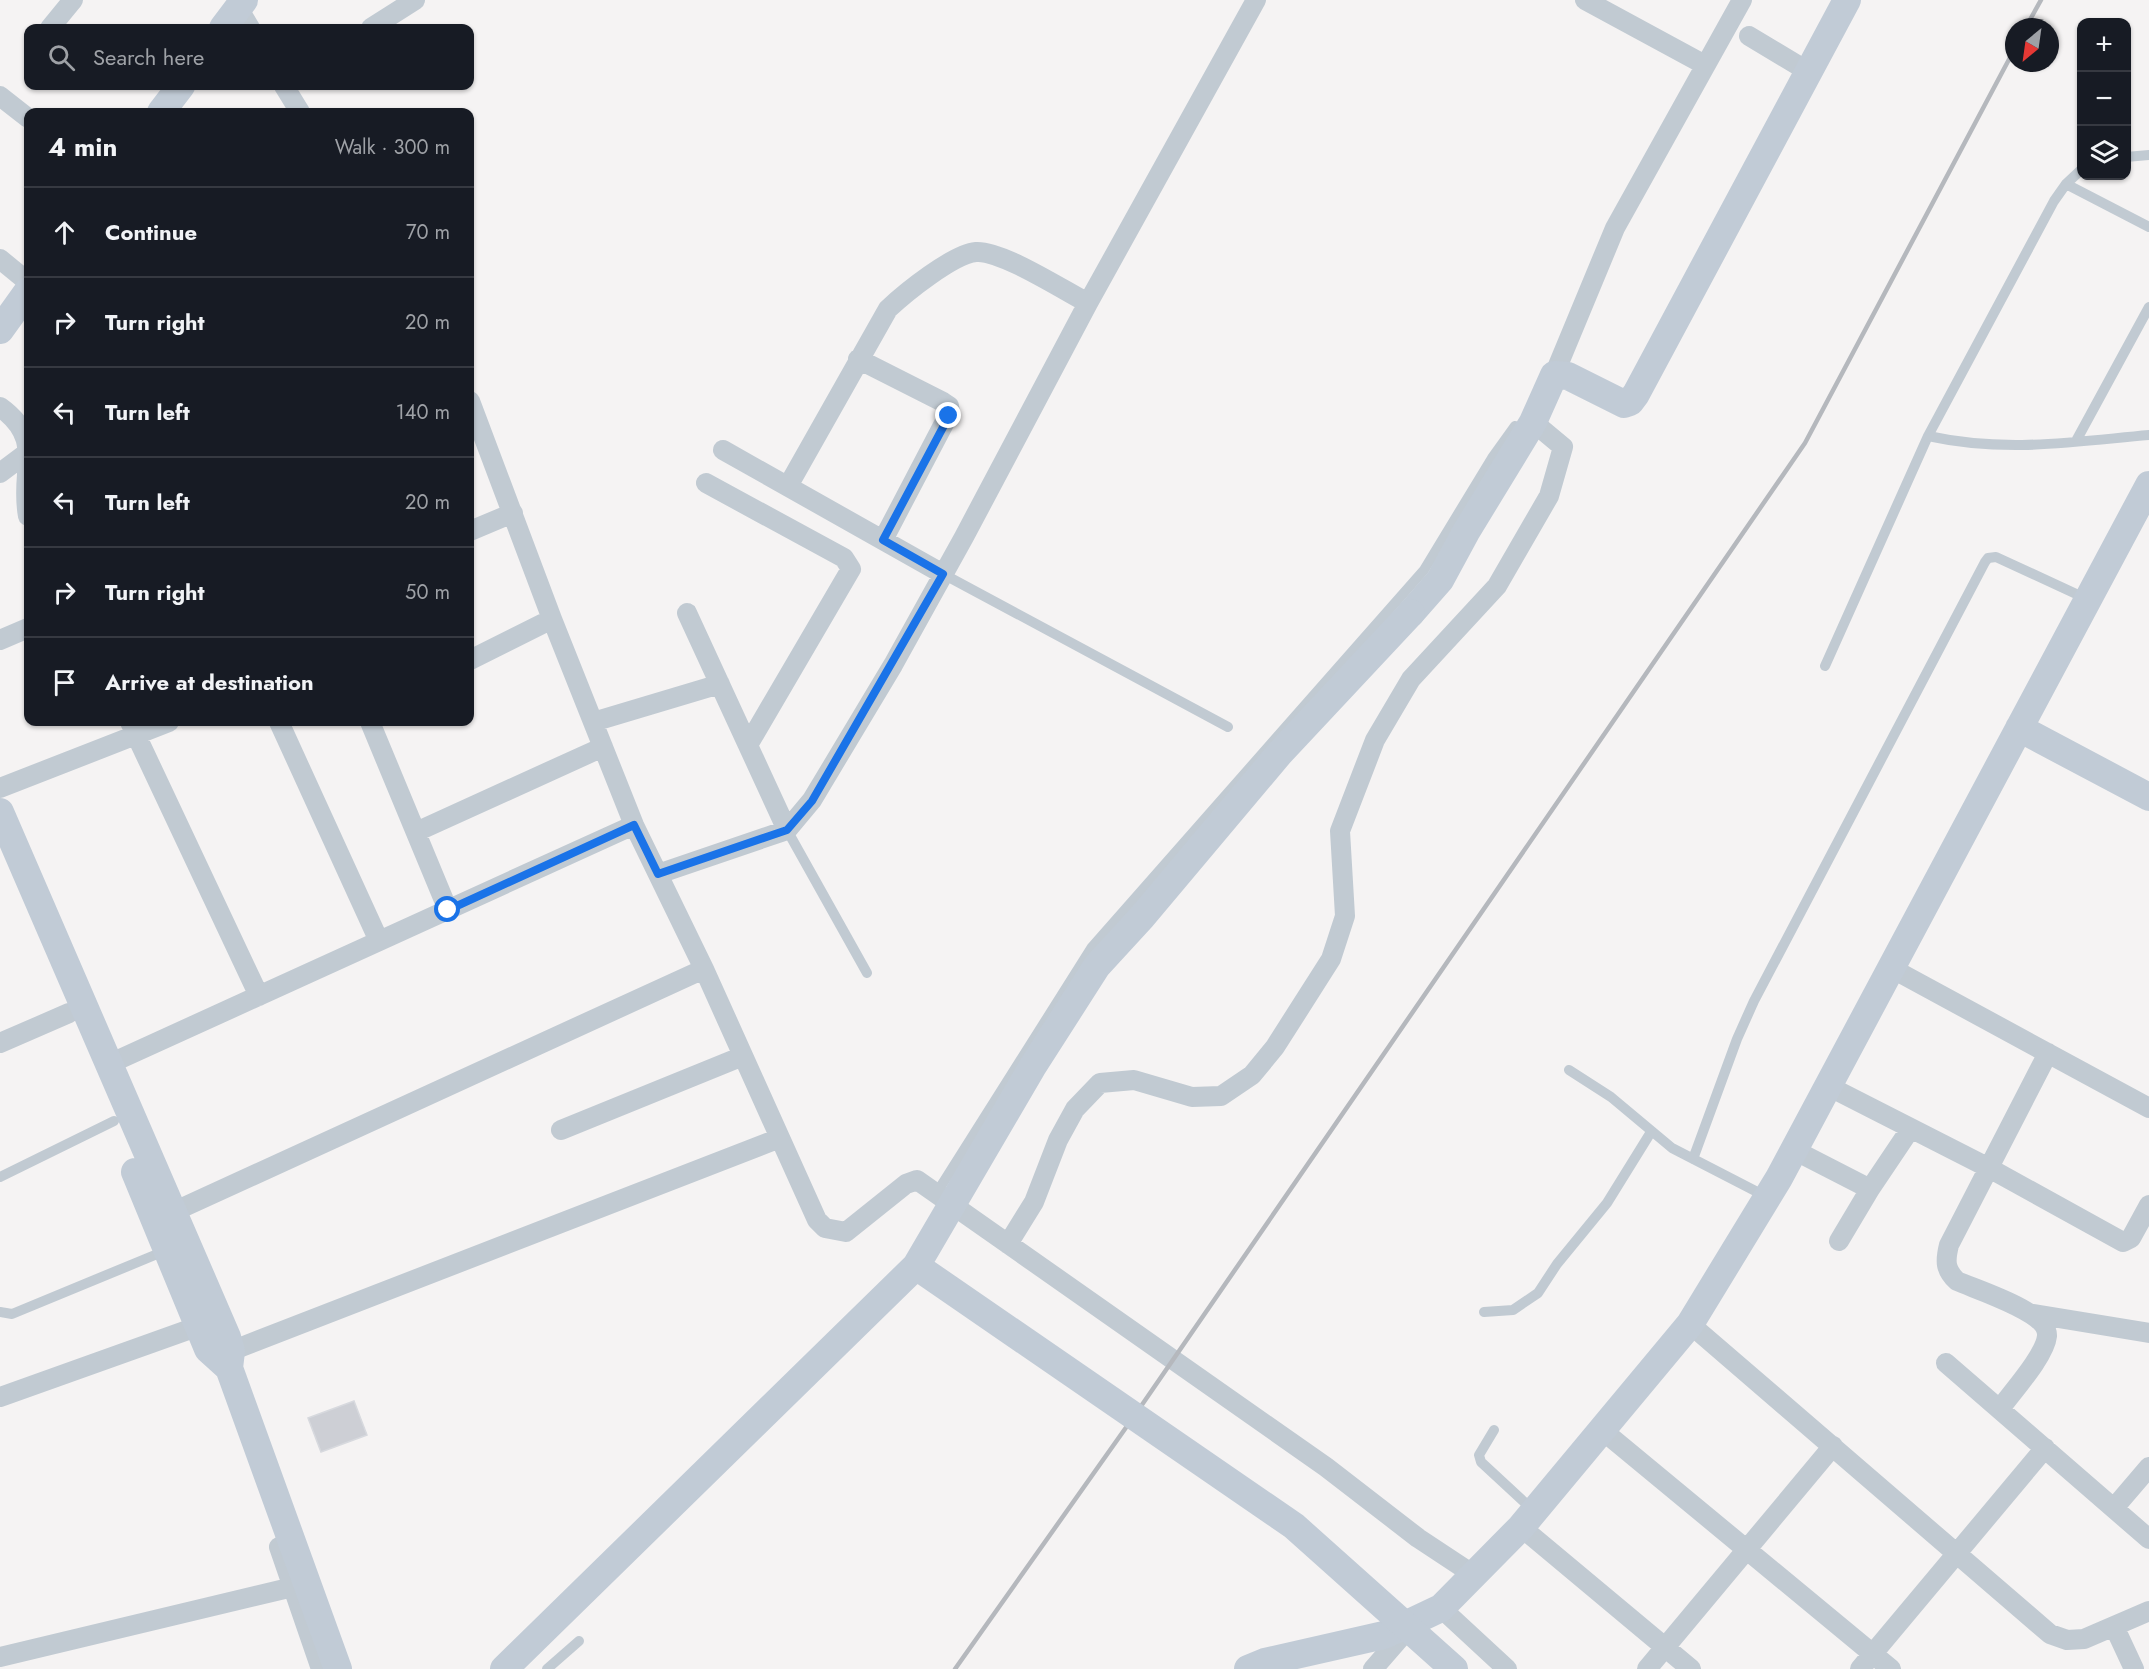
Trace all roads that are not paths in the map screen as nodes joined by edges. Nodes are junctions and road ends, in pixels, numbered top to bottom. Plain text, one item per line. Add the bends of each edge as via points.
1 (73, 0) edge
2 (415, 0) edge
3 (1256, 0) edge
4 (1585, 0) edge
5 (1742, 0) edge
6 (1847, 0) edge
7 (53, 24) edge
8 (377, 24) edge
9 (1749, 36) dead end
10 (1705, 65) junction
11 (1809, 72) junction
12 (178, 90) edge
13 (286, 90) edge
14 (0, 96) edge
15 (164, 108) edge
16 (298, 108) edge
17 (24, 115) edge
18 (2149, 155) edge
19 (2131, 157) edge
20 (2077, 174) edge
21 (2066, 184) junction
22 (2149, 227) edge
23 (0, 259) edge
24 (24, 279) edge
25 (24, 297) edge
26 (1088, 303) junction
27 (2149, 307) edge
28 (0, 330) edge
29 (858, 359) junction
30 (1554, 375) junction
31 (0, 407) edge
32 (474, 411) edge
33 (1533, 422) junction
34 (24, 432) edge
35 (2149, 435) edge
36 (1928, 436) junction
37 (2076, 441) junction
38 (723, 450) dead end
39 (24, 455) edge
40 (0, 473) edge
41 (706, 483) dead end
42 (788, 486) junction
43 (2147, 494) edge
44 (513, 513) junction
45 (474, 529) edge
46 (883, 540) junction
47 (943, 574) junction
48 (2088, 600) junction
49 (687, 613) dead end
50 (552, 619) junction
51 (24, 630) edge
52 (0, 640) edge
53 (474, 658) edge
54 (1825, 666) dead end
55 (720, 684) junction
56 (593, 722) junction
57 (281, 726) edge
58 (372, 726) edge
59 (1228, 727) dead end
60 (133, 728) edge
61 (2019, 728) junction
62 (748, 745) junction
63 (603, 747) junction
64 (0, 788) edge
65 (2149, 797) edge
66 (0, 813) edge
67 (634, 825) junction
68 (787, 830) junction
69 (416, 832) junction
70 (0, 861) edge
71 (658, 874) junction
72 (448, 910) junction
73 (379, 941) junction
74 (1891, 968) junction
75 (704, 969) junction
76 (867, 973) dead end
77 (259, 996) junction
78 (69, 1013) junction
79 (0, 1043) edge
80 (2048, 1053) junction
81 (743, 1056) junction
82 (109, 1064) junction
83 (1569, 1070) dead end
84 (1828, 1086) junction
85 (2149, 1108) edge
86 (114, 1121) junction
87 (1911, 1128) junction
88 (561, 1130) dead end
89 (1651, 1132) junction
90 (780, 1138) junction
91 (1794, 1150) junction
92 (1693, 1160) junction
93 (1989, 1168) junction
94 (0, 1177) edge
95 (1870, 1189) junction
96 (936, 1194) junction
97 (1767, 1197) junction
98 (2149, 1204) edge
99 (173, 1212) junction
100 (1839, 1241) dead end
101 (1008, 1244) junction
102 (167, 1250) junction
103 (916, 1266) junction
104 (0, 1312) edge
105 (1484, 1312) dead end
106 (2034, 1314) junction
107 (1690, 1324) junction
108 (199, 1326) junction
109 (2149, 1333) edge
110 (226, 1359) junction
111 (1946, 1363) dead end
112 (0, 1397) edge
113 (2000, 1409) junction
114 (1494, 1430) dead end
115 (1602, 1430) junction
116 (1833, 1446) junction
117 (2045, 1448) junction
118 (2149, 1467) edge
119 (2114, 1508) junction
120 (1528, 1519) junction
121 (2149, 1539) edge
122 (1748, 1550) junction
123 (1958, 1553) junction
124 (1474, 1575) junction
125 (293, 1587) junction
126 (1441, 1608) junction
127 (2149, 1611) edge
128 (2114, 1626) junction
129 (1396, 1635) junction
130 (579, 1641) dead end
131 (1665, 1647) junction
132 (1872, 1654) junction
133 (0, 1657) edge
134 (321, 1669) edge
135 (338, 1669) edge
136 (504, 1669) edge
137 (547, 1669) edge
138 (1248, 1669) edge
139 (1373, 1669) edge
140 (1433, 1669) edge
141 (1454, 1669) edge
142 (1507, 1669) edge
143 (1647, 1669) edge
144 (1691, 1669) edge
145 (1860, 1669) edge
146 (1891, 1669) edge
147 (2134, 1669) edge

1 - 7 street
2 - 8 street
3 - 26 street
4 - 10 street
5 - 10 street
6 - 11 street
9 - 11 street
10 - 30 street via 1616,228
11 - 30 street via 1630,402 1624,404 1568,376
12 - 15 street
13 - 16 street
14 - 17 street
18 - 19 lane
20 - 21 lane
21 - 22 lane
21 - 36 lane
23 - 24 street
25 - 28 street
26 - 29 street via 1000,256 976,252 964,255 911,289 888,309
26 - 47 street
27 - 37 lane
29 - 42 street
29 - 46 street via 943,402 950,412
30 - 33 street
31 - 34 street via 18,421
32 - 44 street
33 - 96 lane via 1521,419 1492,458 1424,570 1092,947
33 - 101 street via 1563,447 1550,496 1497,585 1411,679 1374,740 1340,831 1345,916 1331,959 1275,1047 1252,1075 1221,1096 1192,1097 1134,1080 1100,1083 1075,1109 1058,1140 1034,1202
33 - 103 street, bridge via 1440,580 1279,754 1097,966 1033,1066
35 - 37 lane
36 - 37 lane via 1990,446
36 - 54 lane
38 - 42 street
39 - 40 street
41 - 62 street via 844,558 851,569
42 - 46 street
43 - 48 street
44 - 45 street
44 - 50 street
46 - 47 street
47 - 59 lane
47 - 68 street via 812,801
48 - 61 street
48 - 92 lane via 1996,557 1985,562 1754,1001
49 - 55 street
50 - 53 street
50 - 56 street
51 - 52 street
55 - 56 street
55 - 62 street
56 - 63 street
57 - 73 street
58 - 69 street
60 - 64 street
60 - 77 street
61 - 65 street
61 - 74 street
62 - 68 street
63 - 67 street
63 - 69 street
66 - 82 street
67 - 71 street
67 - 72 street
68 - 71 street
68 - 76 lane
69 - 72 street
70 - 78 street
71 - 75 street
72 - 73 street
73 - 77 street
74 - 80 street
74 - 84 street
75 - 81 street
75 - 99 street
77 - 82 street
78 - 79 street
78 - 86 street
80 - 85 street
80 - 93 street
81 - 88 street
81 - 90 street
82 - 99 street
83 - 89 lane via 1603,1091
84 - 87 street
84 - 91 street
86 - 94 lane
86 - 102 street
87 - 93 street
87 - 95 street
89 - 92 lane
89 - 105 lane via 1607,1203 1538,1293 1514,1310
90 - 96 street via 817,1220 837,1233 855,1228 912,1181 917,1180
90 - 110 street
91 - 95 street
91 - 97 street
92 - 97 lane
93 - 98 street via 2123,1242 2131,1238
93 - 106 street via 1949,1245 1945,1259 1949,1274
95 - 100 street
96 - 101 street
97 - 107 street
99 - 110 street
101 - 124 street
102 - 104 lane via 12,1314
102 - 108 street
103 - 136 street, bridge
103 - 141 street, bridge via 1294,1526
106 - 109 street
106 - 113 street via 2045,1324 2043,1349
107 - 115 street
107 - 116 street
108 - 110 street via 208,1349
108 - 112 street
110 - 125 street
110 - 135 street
111 - 113 street
113 - 117 street
114 - 120 lane via 1479,1455 1481,1462
115 - 120 street
115 - 122 street
116 - 122 street
116 - 123 street
117 - 119 street
117 - 123 street
118 - 119 street
119 - 121 street
120 - 124 street
120 - 131 street
122 - 131 street
122 - 132 street
123 - 128 street via 2050,1634 2067,1640 2084,1639
123 - 132 street
124 - 126 street
125 - 133 street
125 - 134 street
126 - 129 street
126 - 142 street
127 - 128 street
128 - 147 street
129 - 138 street via 1265,1662
129 - 139 street
129 - 140 street
130 - 137 lane
131 - 143 street
131 - 144 street
132 - 145 street
132 - 146 street

